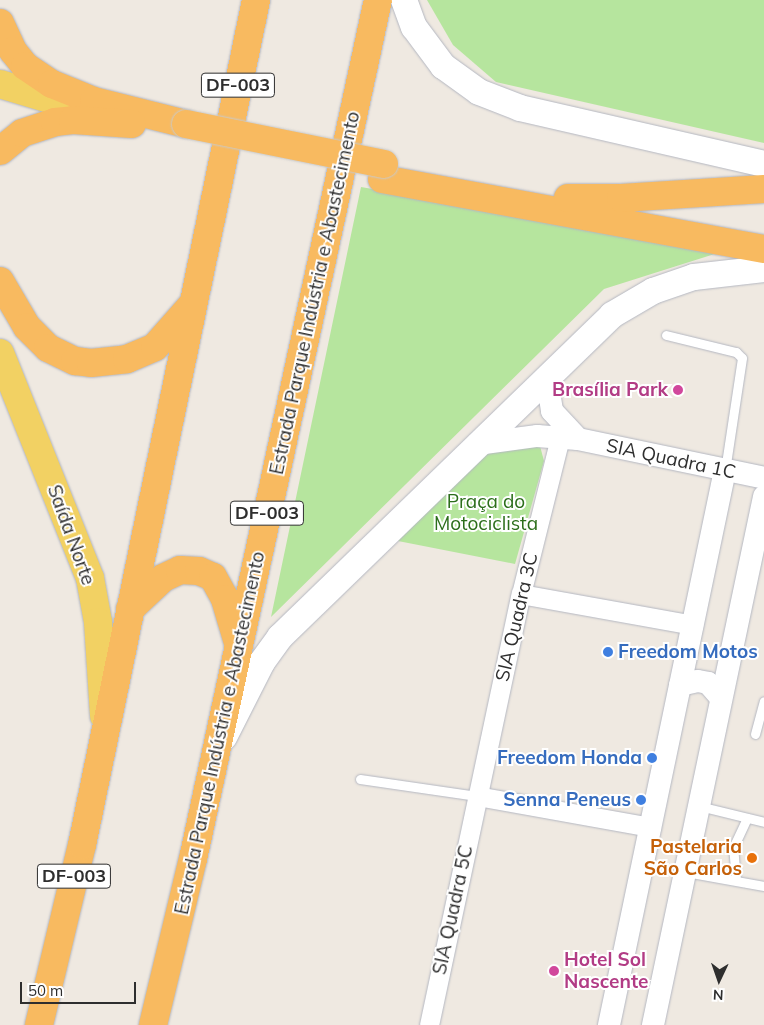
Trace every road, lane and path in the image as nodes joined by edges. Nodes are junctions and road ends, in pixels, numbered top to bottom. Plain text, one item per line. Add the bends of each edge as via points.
1 (242, 0) edge
2 (256, 0) edge
3 (378, 0) edge
4 (404, 0) edge
5 (0, 23) edge
6 (245, 47) junction
7 (0, 84) edge
8 (132, 124) junction
9 (186, 131) junction
10 (0, 151) edge
11 (764, 164) edge
12 (383, 172) junction
13 (764, 188) edge
14 (764, 249) edge
15 (764, 270) edge
16 (0, 281) edge
17 (195, 300) junction
18 (666, 335) dead end
19 (0, 353) edge
20 (547, 379) junction
21 (569, 439) junction
22 (477, 444) junction
23 (725, 470) junction
24 (764, 478) edge
25 (764, 497) edge
26 (521, 594) junction
27 (130, 609) junction
28 (693, 625) junction
29 (239, 647) junction
30 (680, 685) junction
31 (721, 698) junction
32 (764, 701) edge
33 (105, 726) junction
34 (756, 734) dead end
35 (214, 758) junction
36 (360, 779) dead end
37 (477, 796) junction
38 (699, 806) junction
39 (746, 818) junction
40 (764, 822) edge
41 (651, 827) junction
42 (686, 872) junction
43 (736, 880) junction
44 (764, 886) edge
45 (166, 978) junction
46 (40, 1025) edge
47 (153, 1025) edge
48 (166, 1025) edge
49 (429, 1025) edge
50 (609, 1025) edge
51 (653, 1025) edge

1 - 6 highway
2 - 6 highway, DF-003
3 - 29 highway, Estrada Parque Indústria e Abastecimento / DF-003
4 - 11 main road via 414,27 442,66 480,92 520,108
5 - 9 highway via 13,51 25,66 52,84
6 - 17 highway, DF-003
7 - 8 main road
8 - 9 highway
8 - 10 highway via 55,122 22,133
9 - 12 highway
12 - 13 highway via 586,200
12 - 14 highway
15 - 20 main road via 694,276 653,291 612,315
16 - 17 highway via 36,337 60,356 91,363 127,359 155,347
17 - 27 highway, DF-003
18 - 23 lane via 736,352 742,358
19 - 33 main road, Saída Norte via 90,578 98,622
20 - 21 street via 552,411
20 - 22 main road
21 - 22 street, SIA Quadra 1C via 510,437
21 - 23 street, SIA Quadra 1C
21 - 26 street, SIA Quadra 3C
22 - 35 main road via 280,637 262,662
23 - 24 street, SIA Quadra 1C
23 - 28 street
25 - 31 street
26 - 28 street
26 - 37 street, SIA Quadra 3C
27 - 29 highway via 164,578 180,570 199,571 213,576 226,599
27 - 33 highway, DF-003
28 - 30 street
29 - 35 highway, Estrada Parque Indústria e Abastecimento / DF-003
30 - 31 street via 698,681 708,684
30 - 41 street
31 - 38 street
32 - 34 lane
33 - 46 highway, DF-003 via 82,845
35 - 45 highway, Estrada Parque Indústria e Abastecimento / DF-003
36 - 37 lane
37 - 41 street
37 - 49 street, SIA Quadra 5C
38 - 39 lane
38 - 42 street
39 - 40 lane
39 - 43 lane via 734,848
41 - 50 street
42 - 43 lane
42 - 51 street
43 - 44 lane
45 - 47 highway, Estrada Parque Indústria e Abastecimento / DF-003
45 - 48 street

